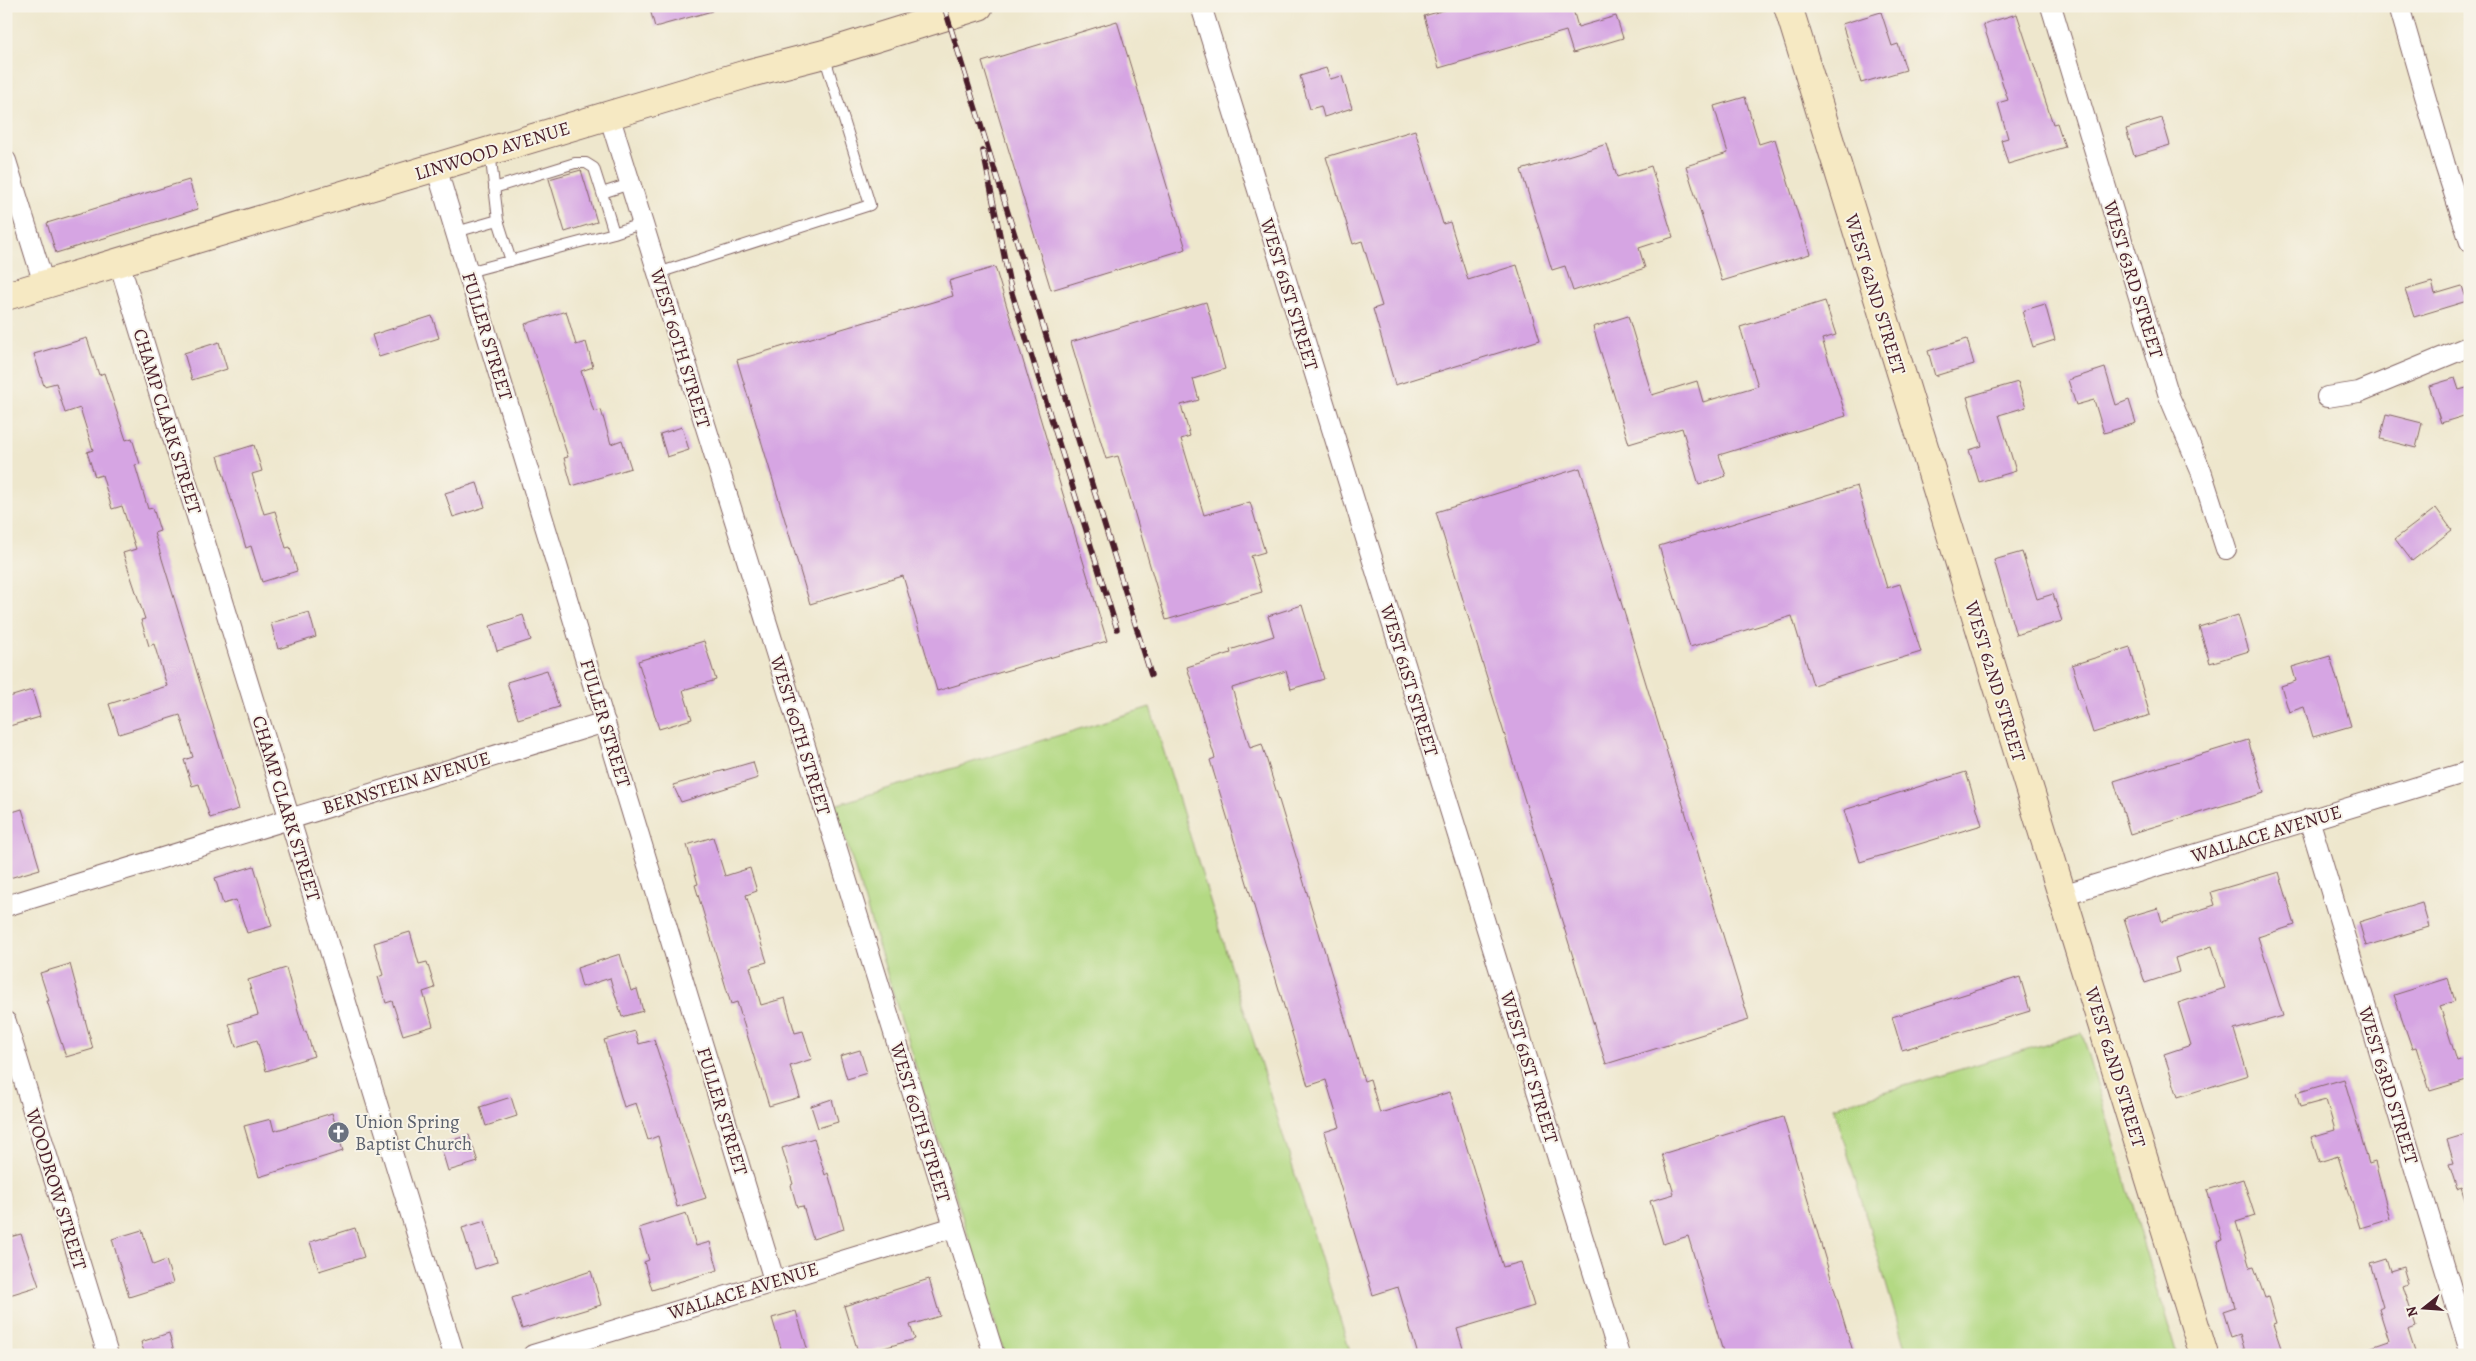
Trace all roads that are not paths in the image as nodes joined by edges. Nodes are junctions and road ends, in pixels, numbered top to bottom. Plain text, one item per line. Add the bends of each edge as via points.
1 (979, 6) edge
2 (1201, 6) edge
3 (1788, 6) edge
4 (2051, 6) edge
5 (2399, 6) edge
6 (824, 54) junction
7 (609, 115) junction
8 (490, 150) junction
9 (6, 161) edge
10 (436, 167) junction
11 (630, 184) junction
12 (494, 188) junction
13 (602, 193) junction
14 (498, 220) junction
15 (643, 223) junction
16 (456, 232) junction
17 (614, 232) junction
18 (2470, 242) edge
19 (511, 261) junction
20 (119, 262) junction
21 (468, 272) junction
22 (658, 273) junction
23 (44, 284) junction
24 (6, 296) edge
25 (2470, 346) edge
26 (2327, 397) dead end
27 (2226, 549) dead end
28 (606, 722) junction
29 (2470, 771) edge
30 (290, 818) junction
31 (2309, 819) junction
32 (2062, 895) junction
33 (6, 906) edge
34 (6, 1022) edge
35 (954, 1227) junction
36 (774, 1280) junction
37 (2470, 1352) edge
38 (108, 1355) edge
39 (454, 1355) edge
40 (533, 1355) edge
41 (994, 1355) edge
42 (1619, 1355) edge
43 (2204, 1355) edge

1 - 6 street, LINWOOD AVENUE
2 - 42 street, WEST 61ST STREET
3 - 32 street, WEST 62ND STREET
4 - 27 street, WEST 63RD STREET via 2169,396 2201,471
5 - 18 street
6 - 7 street, LINWOOD AVENUE
6 - 22 lane via 870,205
7 - 8 street, LINWOOD AVENUE
7 - 11 street, WEST 60TH STREET
8 - 10 street, LINWOOD AVENUE
8 - 12 lane
9 - 23 street
10 - 16 street, FULLER STREET
10 - 20 street, LINWOOD AVENUE
11 - 13 lane
11 - 15 street, WEST 60TH STREET
12 - 13 lane via 575,163 586,163 594,168
12 - 14 lane
13 - 17 lane
14 - 16 lane
14 - 19 lane
15 - 17 lane
15 - 22 street, WEST 60TH STREET
16 - 21 street, FULLER STREET
17 - 19 lane
19 - 21 lane
20 - 23 street, LINWOOD AVENUE
20 - 30 street, CHAMP CLARK STREET
21 - 28 street, FULLER STREET
22 - 35 street, WEST 60TH STREET
23 - 24 street, LINWOOD AVENUE
25 - 26 street via 2359,392
28 - 30 street, BERNSTEIN AVENUE
28 - 36 street, FULLER STREET
29 - 31 street, WALLACE AVENUE
30 - 33 street, BERNSTEIN AVENUE
30 - 39 street, CHAMP CLARK STREET
31 - 32 street, WALLACE AVENUE
31 - 37 street, WEST 63RD STREET
32 - 43 street, WEST 62ND STREET
34 - 38 street, WOODROW STREET
35 - 36 street, WALLACE AVENUE
35 - 41 street, WEST 60TH STREET
36 - 40 street, WALLACE AVENUE

